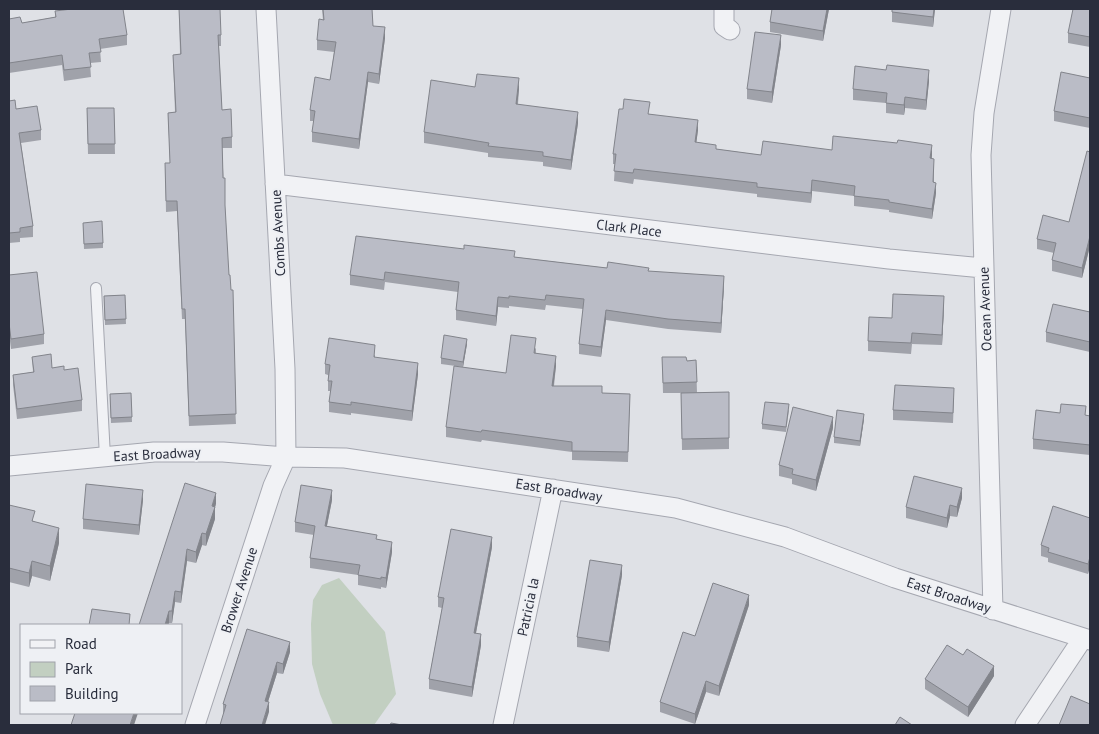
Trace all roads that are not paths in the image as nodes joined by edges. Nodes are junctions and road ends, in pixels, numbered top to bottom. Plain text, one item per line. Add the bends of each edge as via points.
1 (266, 9) edge
2 (724, 9) edge
3 (1001, 9) edge
4 (730, 30) dead end
5 (275, 184) junction
6 (983, 268) junction
7 (96, 288) dead end
8 (105, 457) junction
9 (286, 457) junction
10 (9, 466) edge
11 (552, 489) junction
12 (993, 610) junction
13 (1087, 639) edge
14 (195, 725) edge
15 (503, 725) edge
16 (1025, 725) edge

1 - 5 street, Combs Avenue
2 - 4 street via 724,26
3 - 6 street, Ocean Avenue via 984,113 981,155
5 - 6 street, Clark Place
5 - 9 street, Combs Avenue via 285,369
6 - 12 street, Ocean Avenue
7 - 8 lane
8 - 9 street, East Broadway via 154,452 223,452
8 - 10 street, East Broadway
9 - 11 street, East Broadway via 345,458
9 - 14 street, Brower Avenue via 273,486
11 - 12 street, East Broadway via 676,508 785,537
11 - 15 street, Patricia la
12 - 13 street, East Broadway
13 - 16 street

